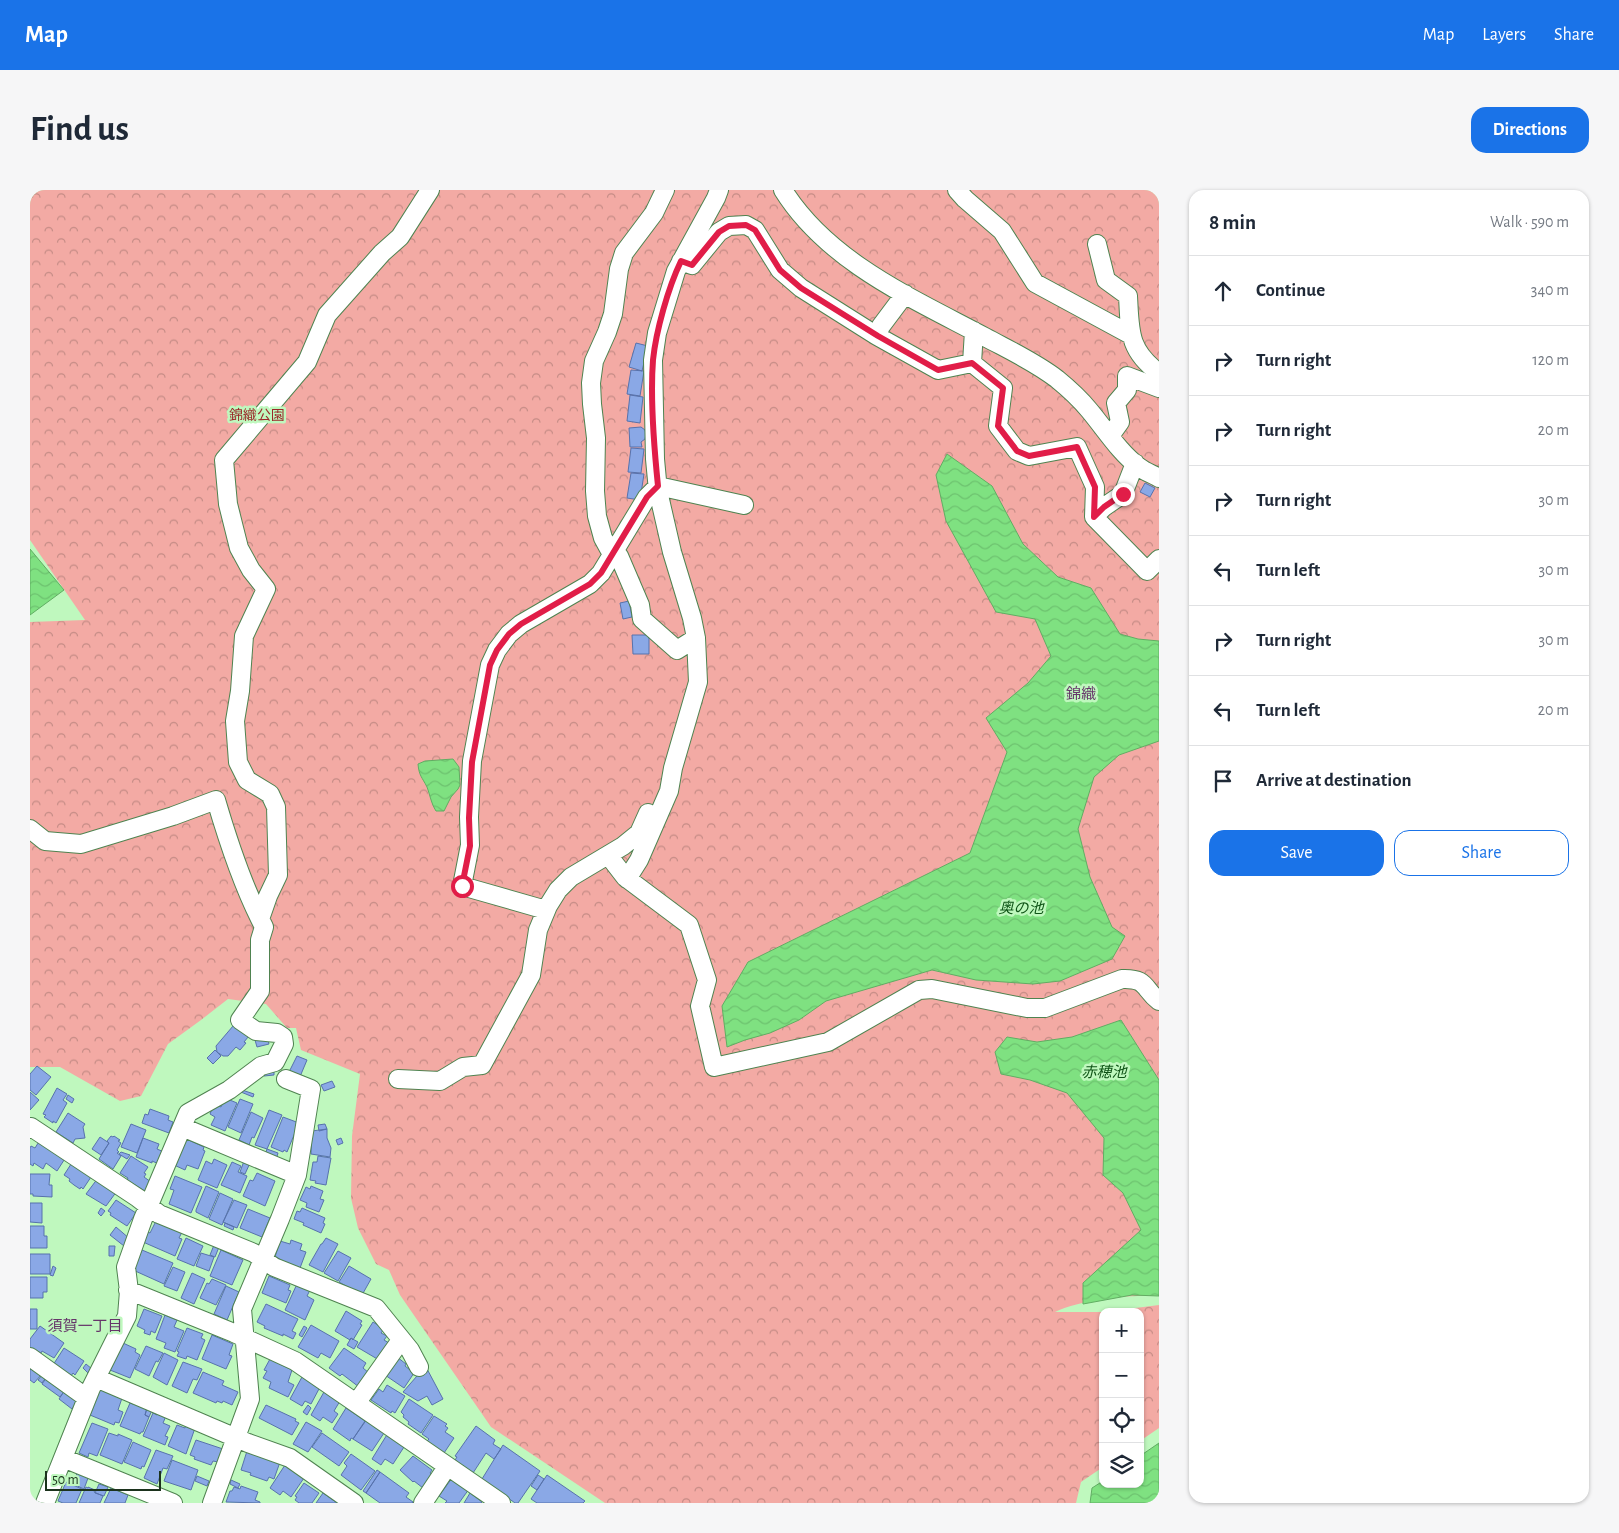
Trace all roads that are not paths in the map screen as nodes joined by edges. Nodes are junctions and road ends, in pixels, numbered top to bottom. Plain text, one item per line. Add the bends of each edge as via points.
1 (430, 190) edge
2 (665, 190) edge
3 (719, 190) edge
4 (783, 190) edge
5 (957, 190) edge
6 (1097, 244) dead end
7 (681, 261) junction
8 (905, 294) junction
9 (974, 331) junction
10 (1131, 335) junction
11 (878, 336) junction
12 (972, 363) junction
13 (1159, 373) edge
14 (1159, 388) edge
15 (1110, 436) junction
16 (1135, 463) junction
17 (1159, 478) edge
18 (658, 486) junction
19 (744, 505) dead end
20 (1094, 517) junction
21 (613, 552) junction
22 (1159, 559) edge
23 (696, 638) junction
24 (673, 768) junction
25 (30, 829) edge
26 (608, 855) junction
27 (628, 879) junction
28 (546, 910) junction
29 (260, 920) junction
30 (1159, 1001) edge
31 (398, 1078) dead end
32 (286, 1079) dead end
33 (182, 1127) junction
34 (30, 1129) edge
35 (297, 1175) junction
36 (149, 1206) junction
37 (263, 1260) junction
38 (128, 1290) junction
39 (244, 1338) junction
40 (401, 1340) junction
41 (30, 1357) edge
42 (419, 1367) dead end
43 (96, 1378) junction
44 (87, 1398) junction
45 (357, 1402) junction
46 (236, 1438) junction
47 (63, 1458) junction
48 (448, 1467) junction
49 (45, 1503) edge
50 (173, 1503) edge
51 (212, 1503) edge
52 (354, 1503) edge
53 (423, 1503) edge
54 (501, 1503) edge

1 - 29 street via 400,237 327,315 308,362 224,460 228,504 239,548 266,588 244,636 235,721 238,762 247,780 270,794 276,807 278,875
2 - 21 street via 654,213 624,254 618,269 613,314 594,361 591,383 596,438 595,491 603,538
3 - 7 street
4 - 8 street via 793,206 824,239 865,270
5 - 10 street via 1002,231 1035,283
6 - 10 street via 1106,280 1128,296
7 - 11 street via 692,265 719,232 729,226 746,225 755,230 780,270 801,288
7 - 18 street via 658,333 653,360
8 - 9 street
8 - 11 street via 881,326
9 - 12 street
9 - 15 street via 1056,379 1088,408
10 - 13 street via 1146,364
11 - 12 street via 938,370
12 - 20 street via 1003,388 998,426 1017,451 1029,456 1077,447 1095,487
14 - 15 street via 1127,376 1127,390 1116,403 1120,422
15 - 16 street
16 - 17 street
16 - 20 street via 1123,494
18 - 19 street
18 - 21 street via 647,497
18 - 23 street
20 - 22 street via 1147,571
21 - 23 street via 623,564 640,605 642,619 677,650
21 - 28 street via 601,573 590,584 509,634 490,665 472,762 470,846 462,886
23 - 24 street via 698,682
24 - 26 street via 638,833
24 - 27 street via 669,791
25 - 29 street via 45,841 81,844 216,800 232,853
26 - 27 street
26 - 28 street via 571,877 558,890
27 - 30 street via 689,925 707,980 700,1006 714,1067 828,1042 919,990 932,989 1027,1008 1045,1008 1122,979 1134,978
28 - 31 street via 538,930 531,975 482,1065 463,1067 440,1081
29 - 33 street via 264,928 260,940 260,991 240,1020 256,1031 277,1032 283,1037 284,1044 275,1062 262,1066 229,1090 188,1113
32 - 35 street via 311,1089
33 - 35 street
33 - 36 street
34 - 36 street
35 - 37 street
36 - 37 street via 159,1214 254,1253
36 - 38 street via 126,1267
37 - 39 street via 242,1309
37 - 40 street via 376,1308
38 - 39 street
38 - 43 street via 127,1316
39 - 45 street via 295,1361
39 - 46 street via 250,1399
40 - 42 street
40 - 45 street
41 - 44 street
43 - 44 street
43 - 46 street
44 - 47 street
45 - 48 street
46 - 51 street
46 - 52 street via 290,1458
47 - 49 street
47 - 50 street
48 - 53 street
48 - 54 street

